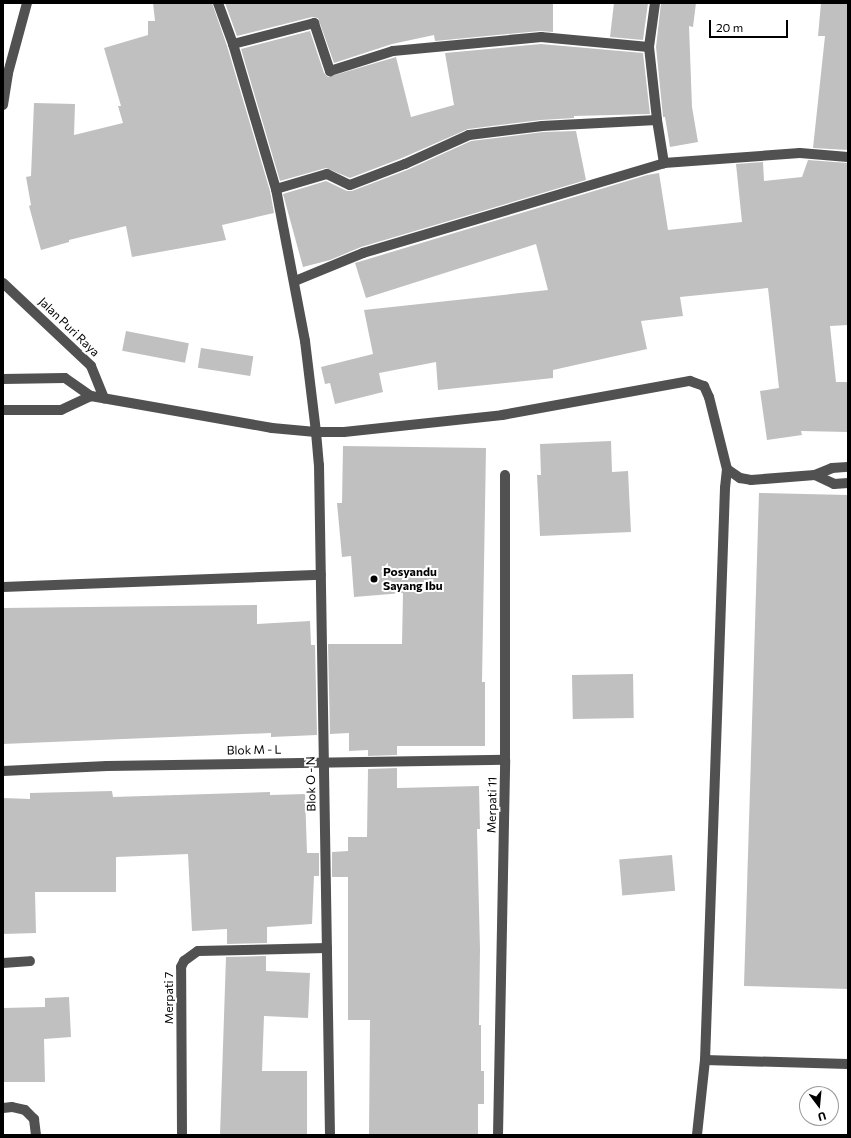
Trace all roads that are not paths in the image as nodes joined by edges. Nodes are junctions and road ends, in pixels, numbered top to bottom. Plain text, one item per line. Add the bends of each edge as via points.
1 (27, 3) edge
2 (218, 3) edge
3 (656, 3) edge
4 (233, 44) junction
5 (649, 47) junction
6 (3, 105) edge
7 (657, 120) junction
8 (848, 157) edge
9 (664, 163) junction
10 (276, 189) junction
11 (295, 281) junction
12 (3, 282) edge
13 (3, 379) edge
14 (91, 396) junction
15 (104, 398) junction
16 (3, 410) edge
17 (316, 432) junction
18 (848, 467) edge
19 (727, 469) junction
20 (505, 475) dead end
21 (815, 475) junction
22 (848, 484) edge
23 (321, 575) junction
24 (3, 587) edge
25 (505, 760) junction
26 (324, 762) junction
27 (3, 771) edge
28 (327, 948) junction
29 (30, 962) dead end
30 (3, 963) edge
31 (706, 1060) junction
32 (848, 1064) edge
33 (3, 1108) edge
34 (36, 1135) edge
35 (182, 1135) edge
36 (330, 1135) edge
37 (498, 1135) edge
38 (697, 1135) edge

1 - 6 street via 8,73
2 - 4 street, Blok O - N
3 - 5 street
4 - 5 street via 314,23 330,72 393,51 541,37
4 - 10 street, Blok O - N
5 - 7 street
7 - 9 street
7 - 10 street via 542,126 469,135 350,185 327,174
8 - 9 street via 800,154
9 - 11 street via 363,253
10 - 11 street, Blok O - N
11 - 17 street, Blok O - N
12 - 15 street, Jalan Puri Raya via 91,366
13 - 14 street via 65,378
14 - 15 street
14 - 16 street via 61,410
15 - 17 street via 272,428
17 - 19 street via 344,432 502,415 690,381 700,384 707,391
17 - 23 street, Blok O - N
18 - 21 street via 832,468
19 - 21 street via 740,478 751,480
19 - 31 street
20 - 25 street, Merpati 11
21 - 22 street via 834,484
23 - 24 street
23 - 26 street, Blok O - N
25 - 26 street, Blok M - L
25 - 37 street, Merpati 11
26 - 27 street, Blok M - L via 107,766
26 - 28 street, Blok O - N
28 - 35 street, Merpati 7 via 198,951 184,961 181,967
28 - 36 street, Blok O - N
29 - 30 street
31 - 32 street
31 - 38 street
33 - 34 street via 25,1110 34,1119

